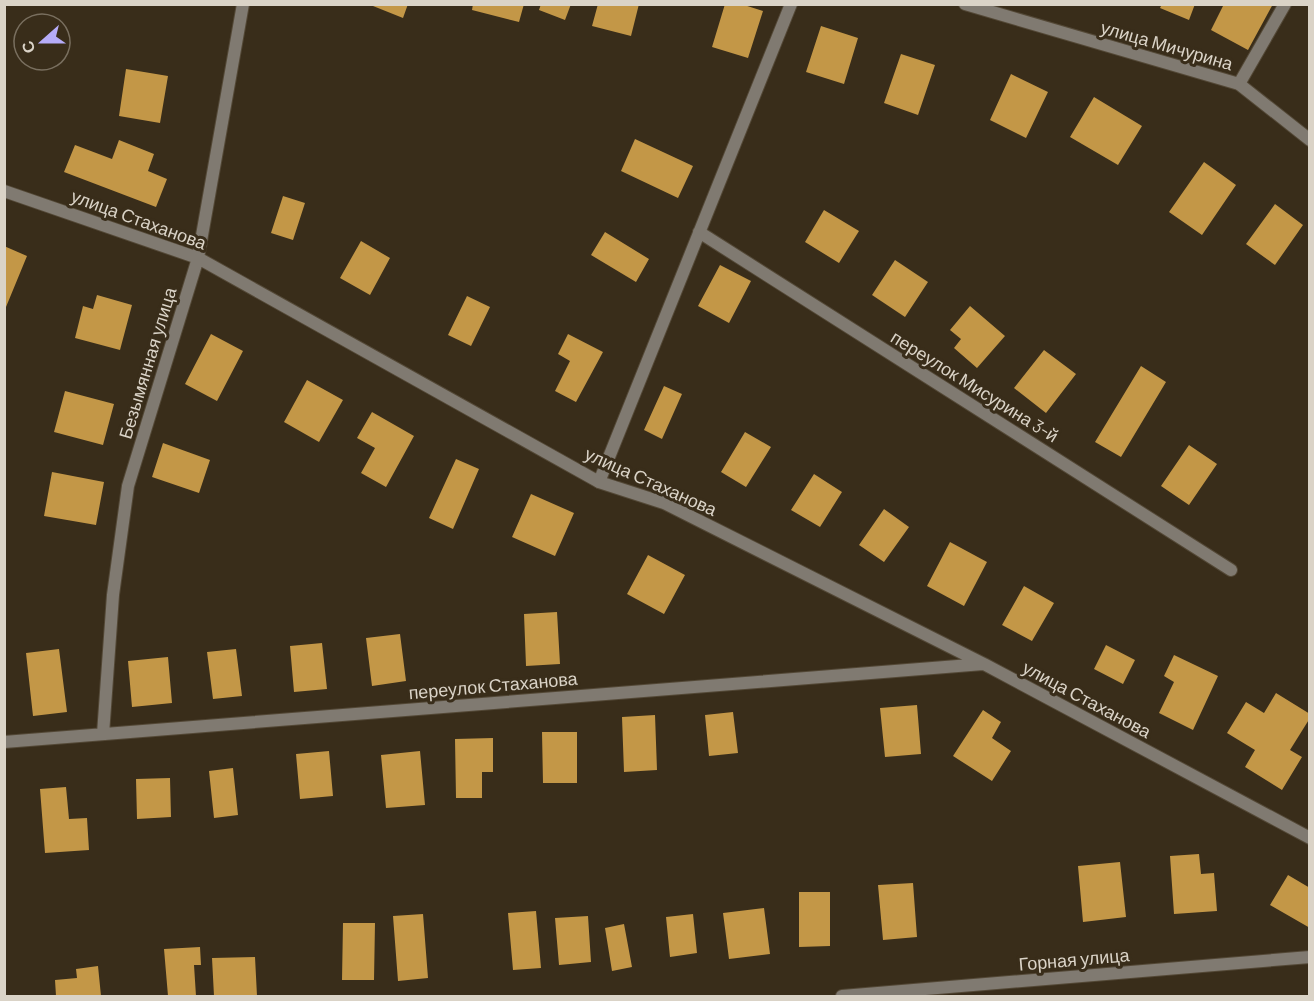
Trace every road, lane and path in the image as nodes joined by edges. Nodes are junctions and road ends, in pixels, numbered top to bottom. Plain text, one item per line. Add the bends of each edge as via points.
1 (243, 4) edge
2 (791, 4) edge
3 (965, 4) edge
4 (1285, 4) edge
5 (1239, 84) junction
6 (1310, 140) edge
7 (4, 191) edge
8 (699, 232) junction
9 (198, 258) junction
10 (599, 482) junction
11 (1231, 570) dead end
12 (984, 664) junction
13 (103, 734) junction
14 (4, 742) edge
15 (1308, 834) edge
16 (1310, 957) edge
17 (842, 996) edge

1 - 9 street, Безымянная улица
2 - 8 street
3 - 5 street, улица Мичурина
4 - 5 street
5 - 6 street, улица Мичурина
7 - 9 street, улица Стаханова
8 - 10 street
8 - 11 street, переулок Мисурина 3-й
9 - 10 street, улица Стаханова
9 - 13 street, Безымянная улица via 128,486 113,595
10 - 12 street, улица Стаханова via 664,503
12 - 13 street, переулок Стаханова
12 - 15 street, улица Стаханова
13 - 14 street, переулок Стаханова
16 - 17 street, Горная улица

